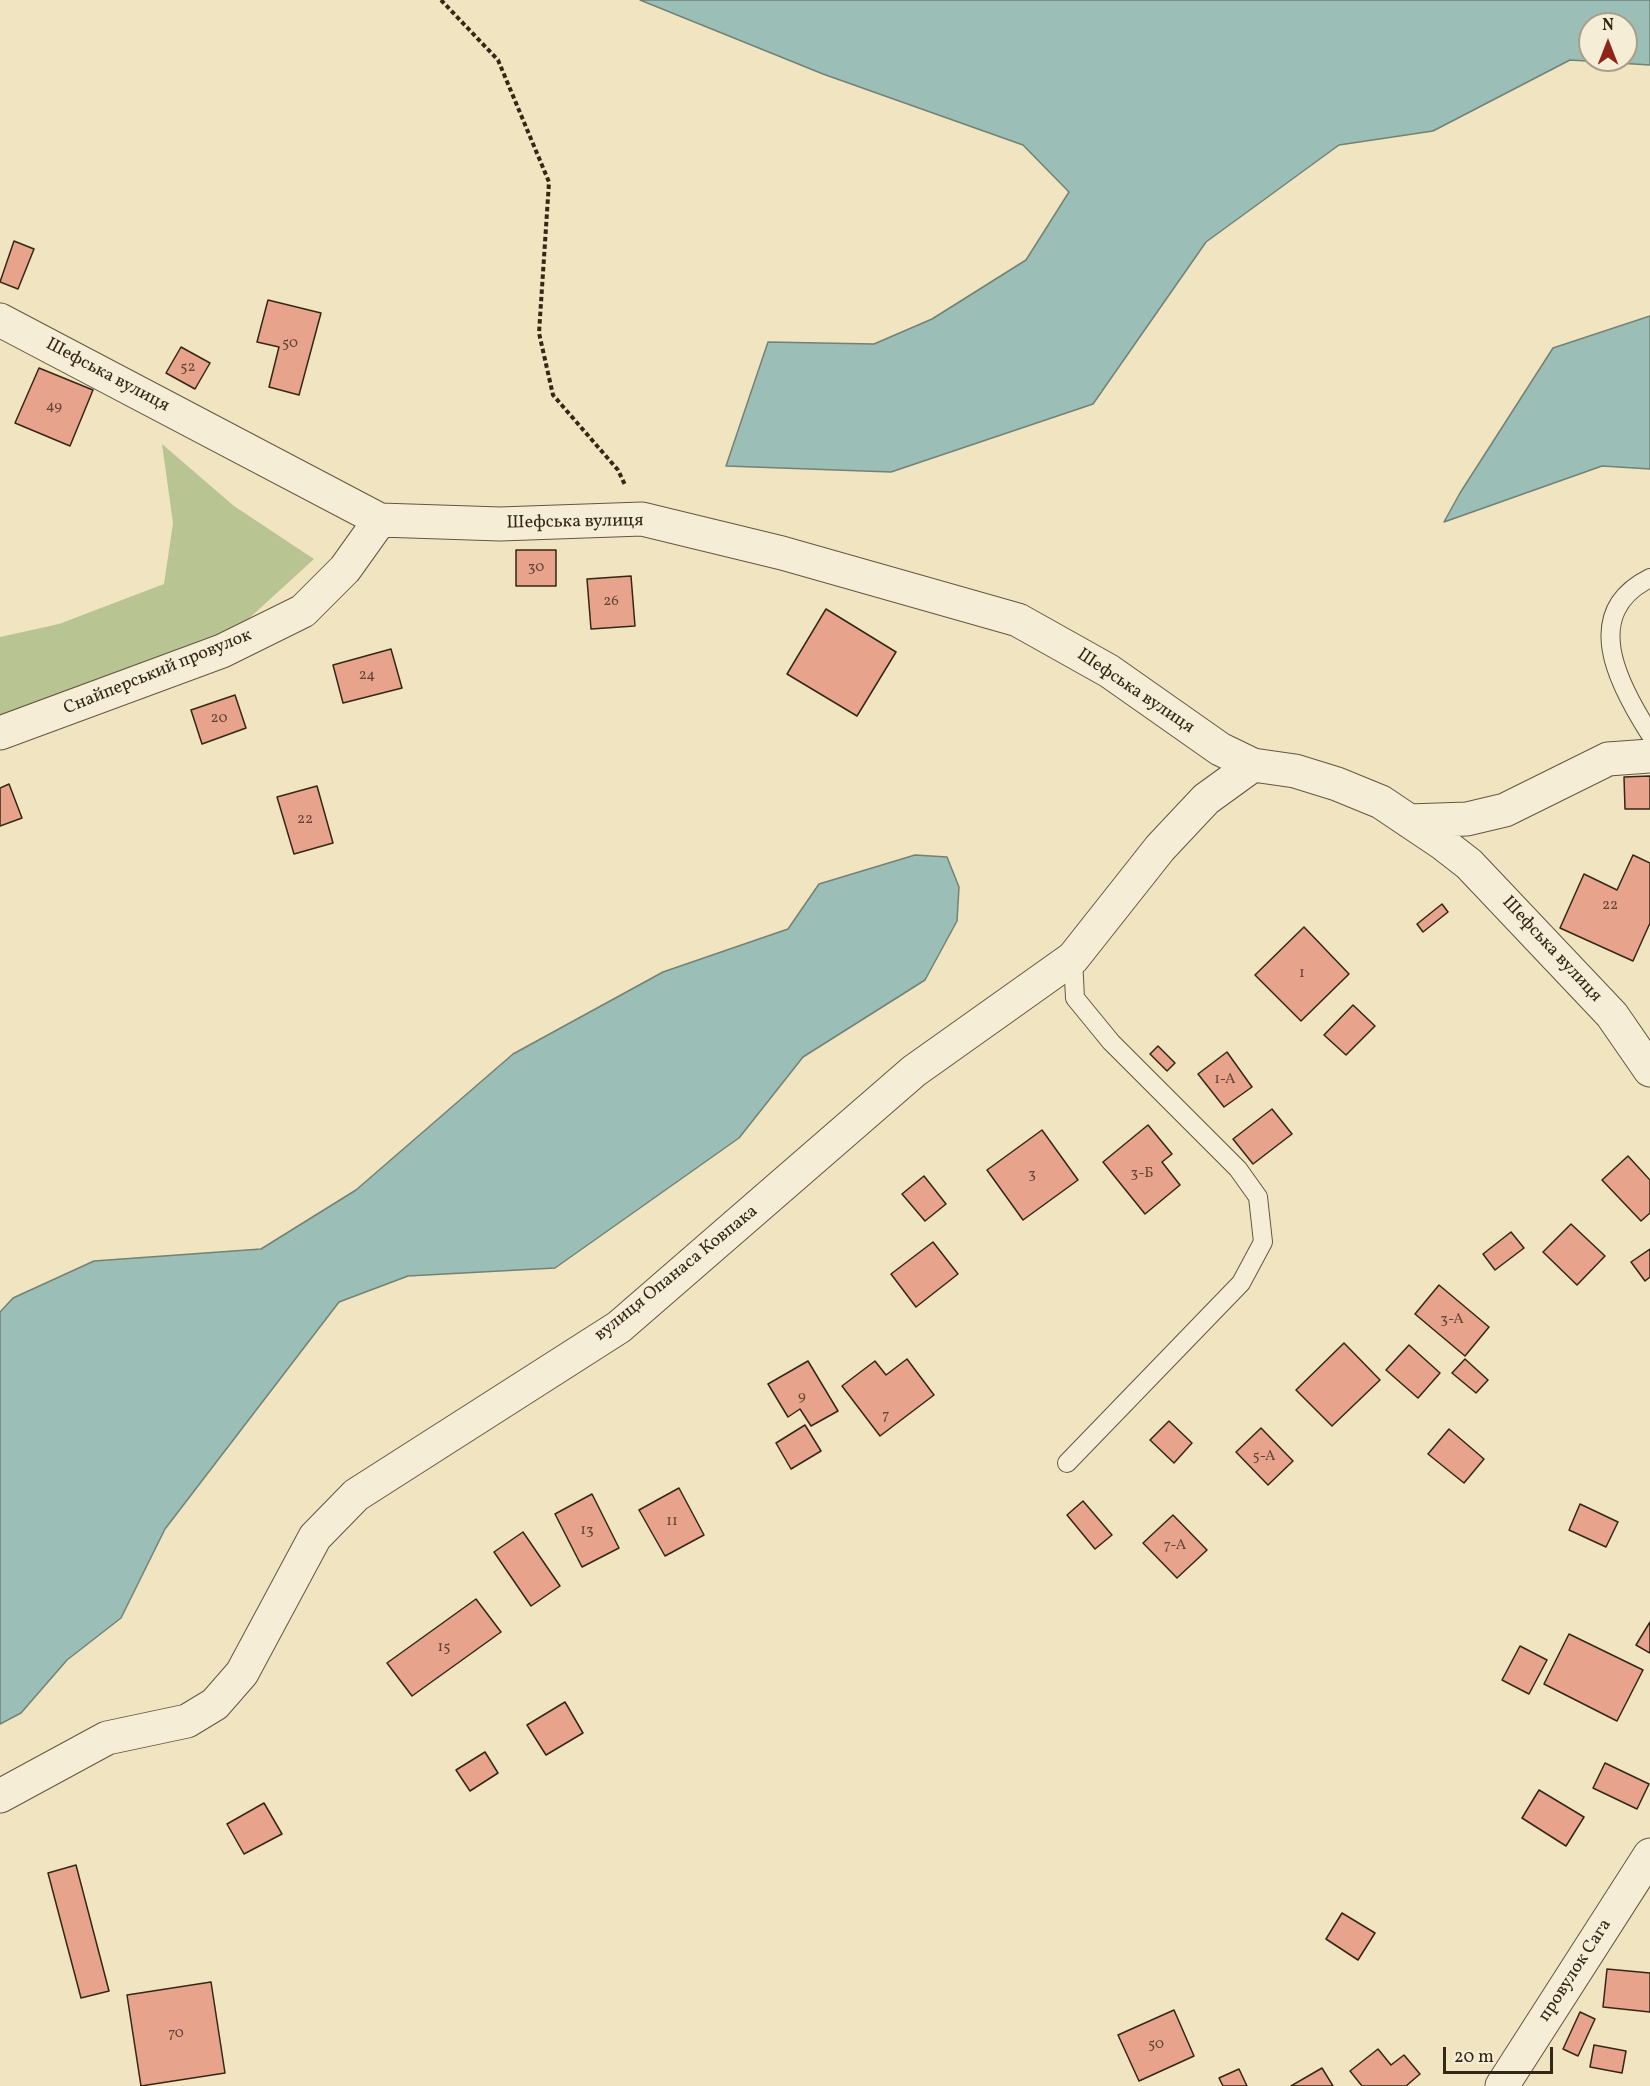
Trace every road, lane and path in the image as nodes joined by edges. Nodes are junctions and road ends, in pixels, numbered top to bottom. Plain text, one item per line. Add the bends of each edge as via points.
1 (441, 0) edge
2 (0, 320) edge
3 (642, 519) junction
4 (380, 520) junction
5 (1650, 578) edge
6 (0, 733) edge
7 (1650, 734) edge
8 (1650, 756) edge
9 (1252, 765) junction
10 (1409, 821) junction
11 (1073, 958) junction
12 (1650, 1070) edge
13 (1067, 1463) dead end
14 (0, 1796) edge
15 (1650, 1855) edge
16 (1502, 2086) edge

1 - 3 path via 498,60 549,182 539,333 553,395 618,470
2 - 4 street, Шефська вулиця
3 - 4 street, Шефська вулиця via 500,524
3 - 9 street, Шефська вулиця via 782,553 1018,620 1109,671 1189,729
4 - 6 street, Снайперський провулок via 345,569 303,611 222,651
5 - 7 lane via 1618,601 1610,620 1609,641 1627,699
8 - 10 street via 1608,759 1504,810 1467,819
9 - 10 street, Шефська вулиця via 1294,771 1336,784 1381,802
9 - 11 street, вулиця Опанаса Ковпака via 1206,799 1160,848
10 - 12 street, Шефська вулиця via 1469,864 1612,1015
11 - 13 lane via 1075,998 1111,1042 1238,1169 1258,1197 1263,1242 1241,1284
11 - 14 street, вулиця Опанаса Ковпака via 914,1071 619,1327 356,1495 315,1537 242,1673 214,1704 187,1721 107,1738
15 - 16 street, провулок Сага

